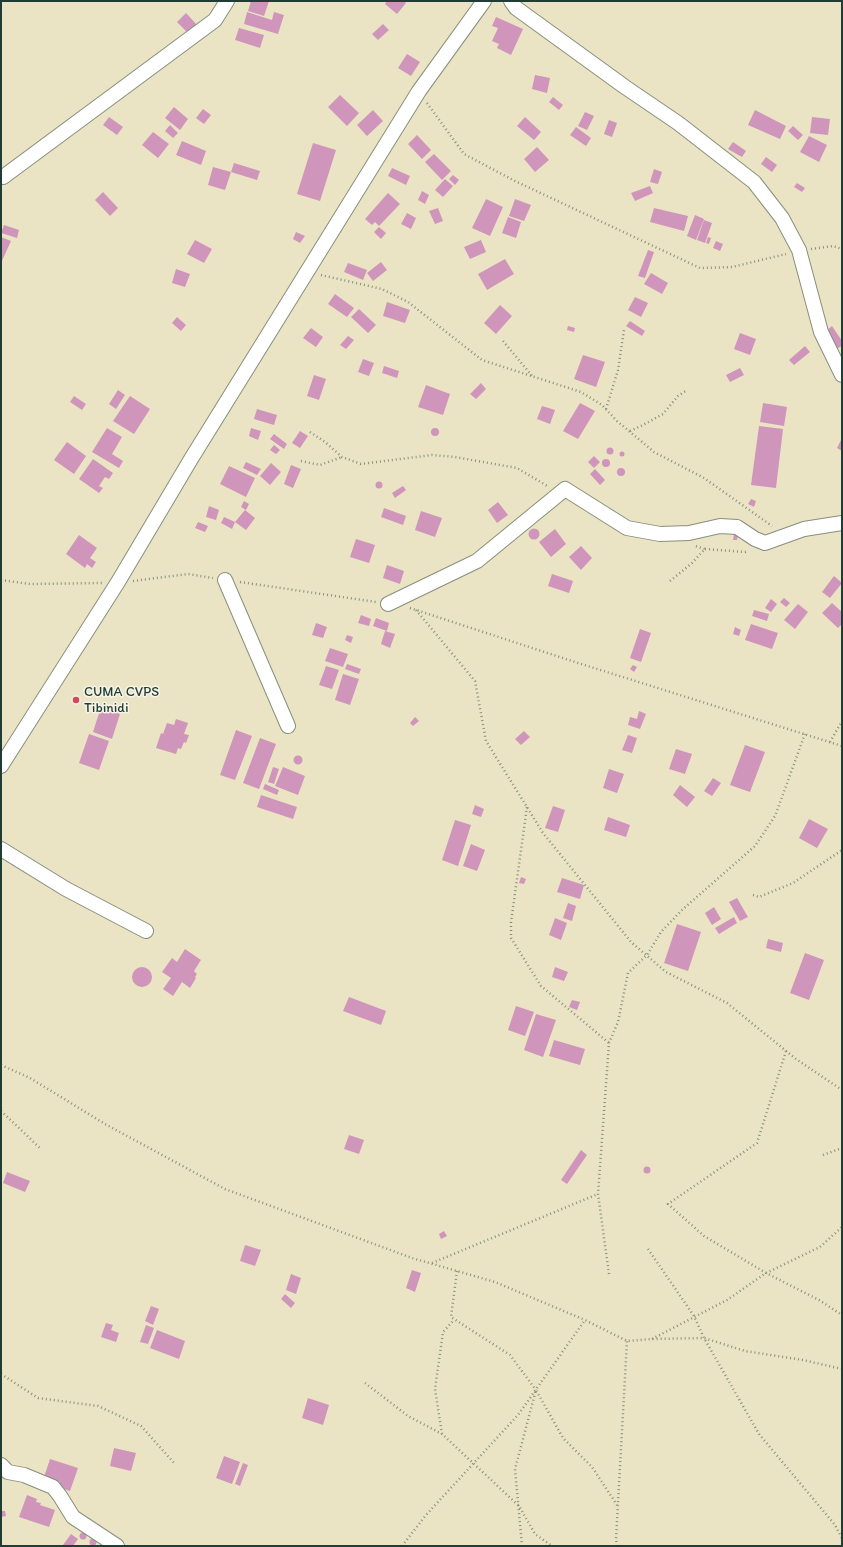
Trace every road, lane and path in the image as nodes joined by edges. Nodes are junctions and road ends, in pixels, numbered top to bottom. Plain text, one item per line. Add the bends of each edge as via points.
1 (227, 1) edge
2 (484, 1) edge
3 (511, 1) edge
4 (419, 91) junction
5 (1, 176) edge
6 (842, 249) edge
7 (799, 250) junction
8 (306, 272) junction
9 (624, 330) dead end
10 (503, 341) dead end
11 (842, 375) edge
12 (534, 377) junction
13 (687, 390) dead end
14 (606, 410) junction
15 (629, 431) junction
16 (310, 432) dead end
17 (342, 457) junction
18 (301, 461) dead end
19 (560, 493) junction
20 (842, 523) edge
21 (786, 535) junction
22 (765, 543) junction
23 (692, 545) dead end
24 (705, 549) junction
25 (1, 580) edge
26 (225, 580) junction
27 (670, 581) dead end
28 (118, 582) junction
29 (388, 604) joint
30 (409, 607) dead end
31 (416, 609) junction
32 (842, 721) edge
33 (288, 726) dead end
34 (805, 734) junction
35 (830, 742) junction
36 (842, 746) edge
37 (1, 766) edge
38 (528, 807) junction
39 (1, 849) edge
40 (842, 850) edge
41 (753, 895) dead end
42 (146, 931) dead end
43 (647, 956) junction
44 (608, 1043) junction
45 (786, 1051) junction
46 (1, 1065) edge
47 (842, 1090) edge
48 (1, 1111) edge
49 (40, 1148) dead end
50 (842, 1148) edge
51 (823, 1155) dead end
52 (598, 1194) junction
53 (842, 1227) edge
54 (648, 1249) dead end
55 (431, 1263) junction
56 (457, 1271) junction
57 (766, 1273) junction
58 (609, 1274) dead end
59 (842, 1314) edge
60 (694, 1316) junction
61 (454, 1320) junction
62 (585, 1320) junction
63 (704, 1338) junction
64 (652, 1339) junction
65 (627, 1341) junction
66 (842, 1369) edge
67 (1, 1374) edge
68 (365, 1383) dead end
69 (536, 1390) junction
70 (442, 1434) junction
71 (175, 1464) dead end
72 (474, 1464) junction
73 (1, 1465) edge
74 (617, 1505) junction
75 (519, 1506) junction
76 (842, 1538) edge
77 (117, 1546) edge
78 (402, 1546) edge
79 (522, 1546) edge
80 (552, 1546) edge
81 (617, 1546) edge

1 - 5 street via 214,20
2 - 4 street
3 - 7 street via 516,8 678,123 754,182 782,218
4 - 7 path via 464,154 515,181 700,268 732,267
4 - 8 street
6 - 7 path via 833,246
7 - 11 street via 821,332
8 - 12 path via 382,289 408,302 482,360
8 - 28 street
9 - 14 path via 618,370
10 - 12 path
12 - 14 path via 581,392
13 - 15 path via 678,396 663,414
14 - 15 path
15 - 21 path via 654,452 704,478 758,518
16 - 17 path
17 - 18 path via 320,465
17 - 19 path via 361,464 432,455 495,463 517,468
19 - 22 street via 565,489 628,528 660,534 689,533 720,526 737,527
19 - 29 street via 477,560
20 - 21 street via 804,528
21 - 22 street
22 - 24 path via 746,552
23 - 24 path
24 - 27 path
25 - 28 path via 30,584
26 - 28 path via 188,574
26 - 29 path
26 - 33 street
28 - 37 street
30 - 31 path
31 - 34 path via 568,660
31 - 38 path via 475,681 486,741
32 - 35 path
34 - 35 path
34 - 43 path via 775,816 755,846 682,910 661,932
35 - 36 path
38 - 43 path via 544,833 626,936
38 - 44 path via 511,922 511,938 541,986
39 - 42 street via 66,889
40 - 41 path via 793,883 759,897
43 - 44 path via 628,973 618,1022
43 - 45 path via 666,972 727,1003
44 - 52 path
45 - 47 path
45 - 57 path via 757,1143 668,1204 704,1236
46 - 55 path via 30,1078 105,1124 225,1188
48 - 49 path
50 - 51 path
52 - 55 path
52 - 58 path
53 - 57 path via 820,1247
54 - 60 path
55 - 56 path
56 - 61 path via 451,1317
56 - 62 path via 495,1282
57 - 59 path
57 - 60 path via 727,1300
60 - 63 path
60 - 64 path
61 - 69 path via 510,1355
61 - 70 path via 443,1332 435,1389
62 - 65 path
62 - 69 path
63 - 64 path
63 - 66 path via 745,1351
63 - 76 path via 759,1434 835,1525
64 - 65 path
65 - 74 path
67 - 71 path via 38,1398 98,1406 142,1426
68 - 70 path via 408,1416
69 - 72 path via 518,1415
69 - 74 path via 563,1438 592,1467
69 - 75 path via 516,1469
70 - 72 path
72 - 75 path
72 - 78 path via 426,1515
73 - 77 street via 8,1472 24,1475 53,1487 73,1517
74 - 81 path
75 - 79 path
75 - 80 path via 535,1534

